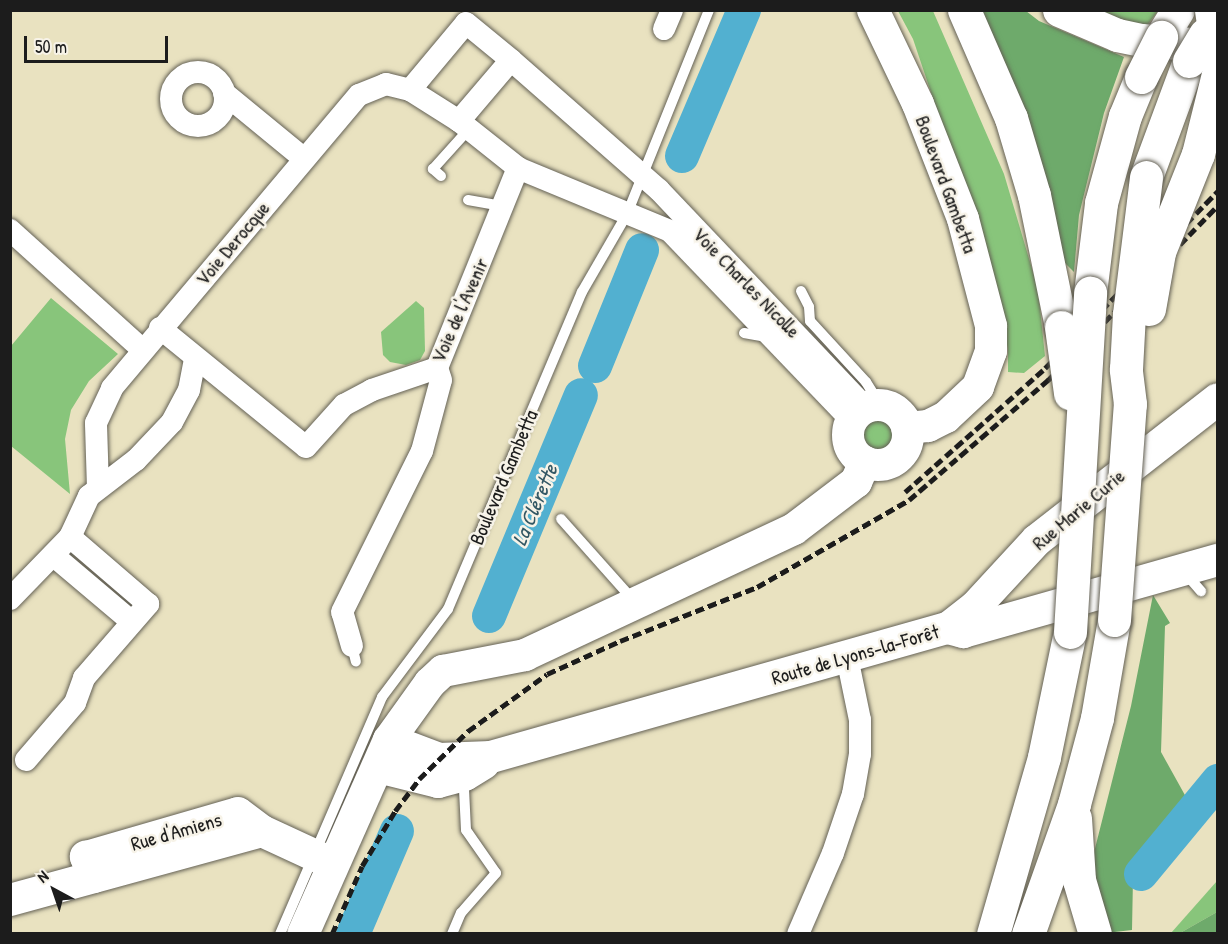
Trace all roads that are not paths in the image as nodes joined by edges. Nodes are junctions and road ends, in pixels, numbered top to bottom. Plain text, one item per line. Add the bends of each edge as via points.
1 (709, 10) edge
2 (873, 10) edge
3 (964, 10) edge
4 (1059, 10) edge
5 (1170, 24) edge
6 (1211, 42) edge
7 (511, 60) junction
8 (410, 90) junction
9 (224, 93) dead end
10 (464, 125) junction
11 (303, 158) junction
12 (518, 168) junction
13 (441, 176) dead end
14 (642, 178) junction
15 (506, 198) junction
16 (468, 200) dead end
17 (627, 214) junction
18 (677, 224) junction
19 (10, 230) edge
20 (801, 291) dead end
21 (160, 328) junction
22 (784, 332) junction
23 (744, 333) dead end
24 (143, 350) junction
25 (195, 358) junction
26 (437, 368) junction
27 (1218, 399) edge
28 (1130, 404) junction
29 (867, 412) junction
30 (907, 428) junction
31 (865, 462) junction
32 (1080, 481) junction
33 (98, 488) junction
34 (561, 519) dead end
35 (70, 537) junction
36 (54, 556) junction
37 (1218, 560) edge
38 (15, 586) edge
39 (985, 598) junction
40 (634, 601) junction
41 (1009, 620) junction
42 (132, 622) junction
43 (948, 628) junction
44 (354, 654) dead end
45 (847, 657) junction
46 (374, 713) junction
47 (376, 748) junction
48 (26, 760) dead end
49 (464, 789) dead end
50 (1074, 804) junction
51 (323, 860) junction
52 (90, 867) junction
53 (10, 879) edge
54 (10, 900) edge
55 (992, 926) edge
56 (1031, 929) edge
57 (280, 933) edge
58 (303, 933) edge
59 (452, 933) edge
60 (798, 933) edge
61 (1095, 933) edge

1 - 14 lane, Boulevard Gambetta
2 - 30 street, Boulevard Gambetta via 918,104 991,326 991,351 978,387 946,417 928,426
3 - 32 highway, bridge via 1011,118 1034,195 1061,327
4 - 6 highway via 1117,35 1191,44
5 - 32 highway, bridge via 1141,77 1125,117 1101,203 1090,293
6 - 28 highway, bridge via 1198,154 1160,252 1141,369
6 - 28 highway, bridge via 1146,177 1129,314 1126,369
7 - 8 street, Voie Charles Nicolle via 466,23
7 - 10 street
7 - 14 street, Voie Charles Nicolle via 607,147 625,158
8 - 10 street, Voie Charles Nicolle
8 - 11 street, Voie Derocque via 386,84 358,95
9 - 11 street
10 - 12 street, Voie Charles Nicolle
10 - 13 lane via 433,170
11 - 21 street, Voie Derocque
12 - 15 street, Voie de l'Avenir
12 - 17 street, Voie Charles Nicolle
14 - 17 lane, Boulevard Gambetta
14 - 18 street, Voie Charles Nicolle
15 - 16 lane
15 - 26 street, Voie de l'Avenir
17 - 18 street, Voie Charles Nicolle
17 - 46 lane, Boulevard Gambetta via 582,292 448,609
18 - 22 street, Voie Charles Nicolle
19 - 24 street
20 - 29 lane via 809,307 810,321 866,382
21 - 24 street, Voie Derocque
21 - 25 street, Voie de l'Avenir
22 - 23 lane
22 - 29 street, Voie Charles Nicolle
24 - 33 street, Voie Derocque via 112,388 98,416
25 - 26 street, Voie de l'Avenir via 306,447 344,405 372,390
25 - 33 street via 189,390 172,422 136,460
26 - 44 street via 441,380 422,451 342,612
27 - 39 street, Rue Marie Curie via 1037,540
28 - 50 highway, bridge via 1114,620 1097,718
29 - 30 street via 898,413
29 - 31 street via 849,430 851,449
30 - 31 street via 900,455 884,464
31 - 40 street, Boulevard Gambetta via 856,482 794,529
32 - 55 highway, bridge via 1070,632 1044,757
33 - 35 street via 89,496
34 - 40 lane
35 - 36 street
35 - 42 street via 148,604
36 - 38 street
36 - 42 street
37 - 41 street, Route de Lyons-la-Forêt via 1191,580
39 - 41 street
39 - 43 street, Rue Marie Curie
40 - 47 street, Boulevard Gambetta via 525,654 443,671
41 - 43 street, Route de Lyons-la-Forêt via 963,632
42 - 48 street via 84,678 75,703
43 - 45 street, Route de Lyons-la-Forêt
45 - 47 street, Route de Lyons-la-Forêt via 491,757 439,759
45 - 60 street via 860,720 860,754 850,808
46 - 47 lane, Boulevard Gambetta
46 - 47 lane
47 - 51 street, Boulevard Gambetta
49 - 59 lane via 466,830 496,873 461,913
50 - 56 highway
50 - 61 highway via 1079,880
51 - 52 street, Rue d'Amiens via 262,831 238,813
51 - 57 lane, Boulevard Gambetta
51 - 58 street, Boulevard Gambetta
52 - 53 street, Rue d'Amiens
52 - 54 street, Rue d'Amiens

